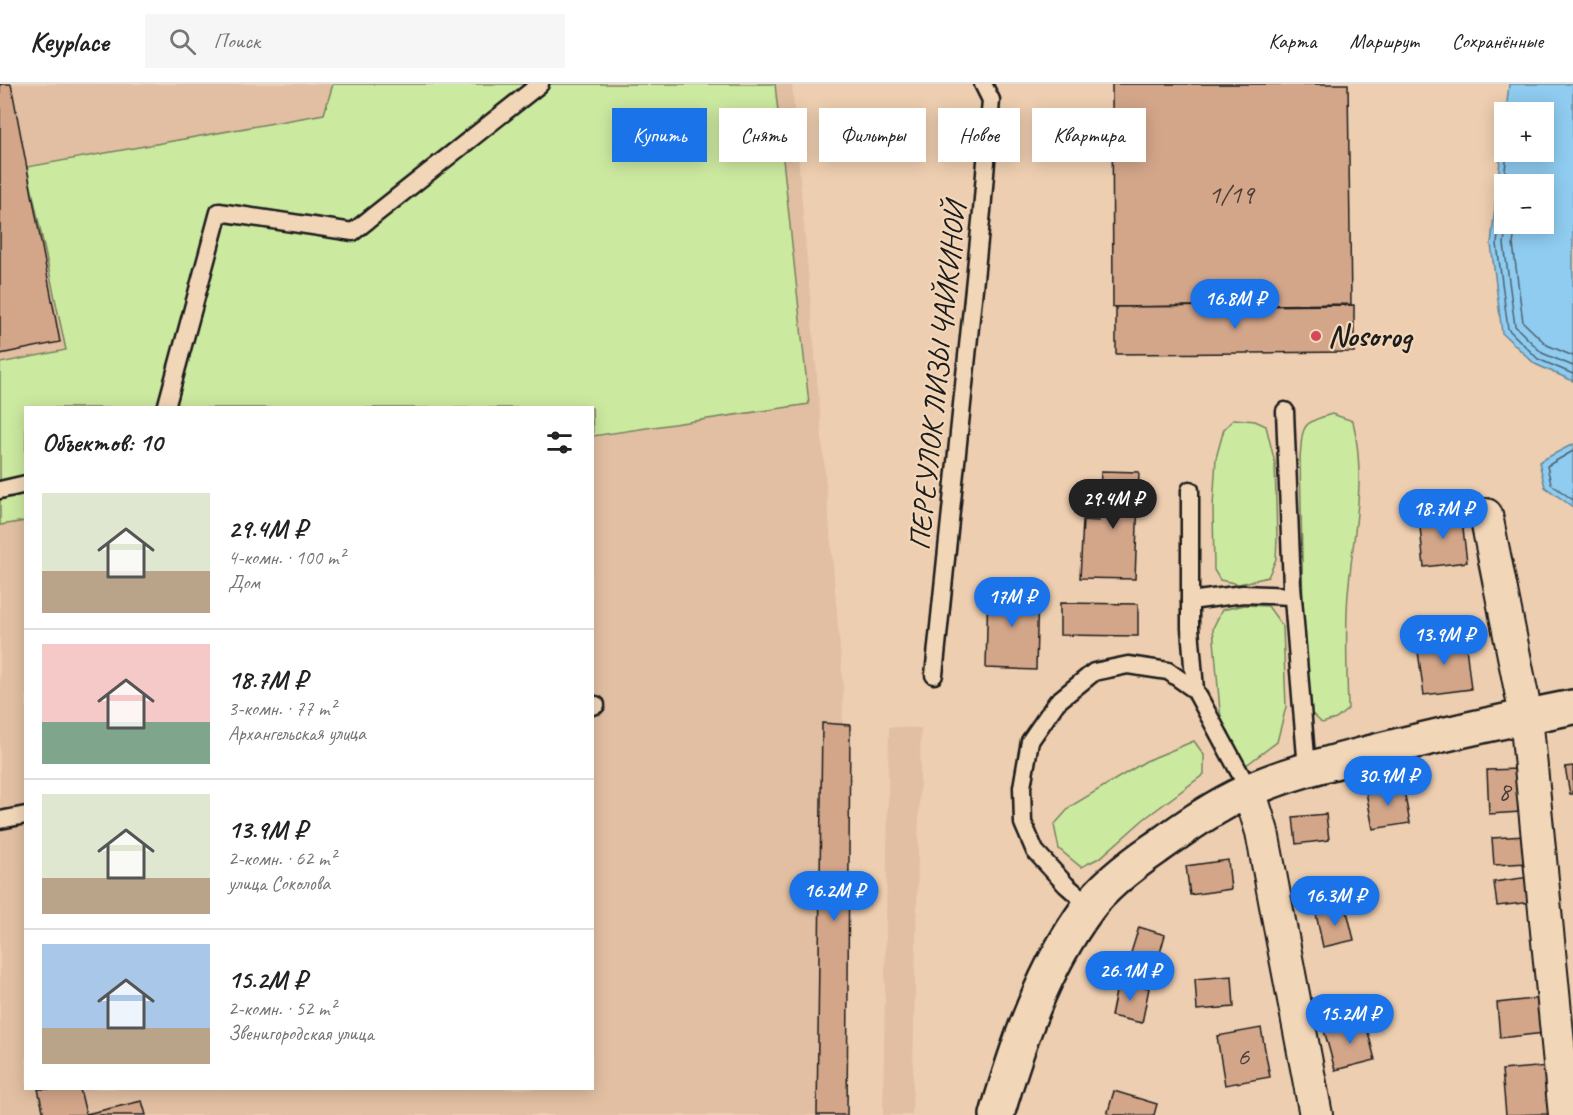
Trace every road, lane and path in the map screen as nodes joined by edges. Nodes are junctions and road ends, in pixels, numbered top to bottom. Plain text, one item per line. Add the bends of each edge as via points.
1 (540, 84) edge
2 (982, 84) edge
3 (167, 406) edge
4 (1286, 411) dead end
5 (24, 484) edge
6 (0, 490) edge
7 (1190, 490) dead end
8 (1486, 515) dead end
9 (1292, 596) junction
10 (1190, 601) junction
11 (934, 675) dead end
12 (1195, 690) junction
13 (1573, 706) edge
14 (1526, 716) junction
15 (1307, 769) junction
16 (1249, 790) junction
17 (24, 815) edge
18 (0, 820) edge
19 (1089, 905) junction
20 (997, 1115) edge
21 (1316, 1115) edge
22 (1565, 1115) edge

1 - 3 lane via 353,232 219,212
2 - 11 lane, ПЕРЕУЛОК ЛИЗЫ ЧАЙКИНОЙ via 991,100
4 - 9 lane
5 - 6 lane
7 - 10 lane
8 - 14 street
9 - 10 lane via 1243,594
9 - 15 lane
10 - 12 lane
12 - 16 lane
12 - 19 lane via 1168,671 1128,665 1094,672 1057,702 1030,741 1022,787 1023,823 1035,850
13 - 14 main road
14 - 15 main road
14 - 22 street
15 - 16 main road
16 - 19 main road via 1195,820 1132,865
16 - 21 street via 1262,832
17 - 18 lane
19 - 20 main road via 1043,986

